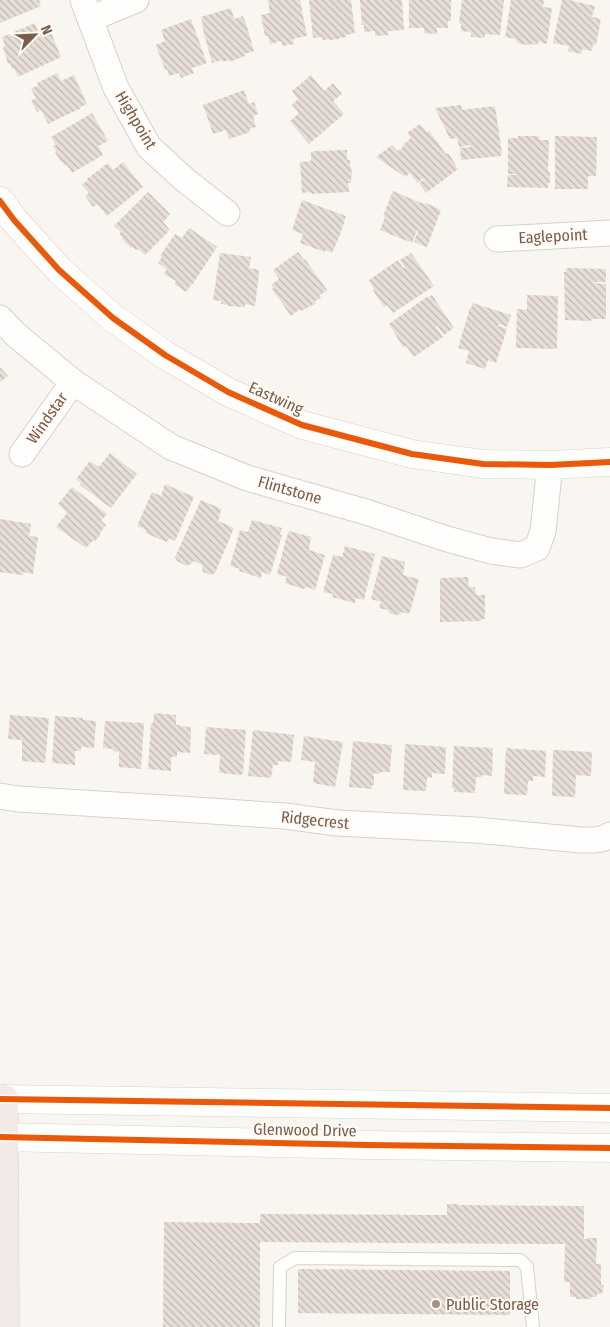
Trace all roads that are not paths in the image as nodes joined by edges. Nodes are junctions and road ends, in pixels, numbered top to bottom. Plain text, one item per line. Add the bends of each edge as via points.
1 (136, 0) edge
2 (86, 9) edge
3 (0, 201) edge
4 (227, 213) dead end
5 (610, 233) edge
6 (497, 239) dead end
7 (0, 318) edge
8 (73, 382) junction
9 (22, 454) dead end
10 (610, 462) edge
11 (550, 465) junction
12 (9, 798) edge
13 (610, 835) edge
14 (2, 1099) edge
15 (610, 1108) edge
16 (2, 1137) edge
17 (610, 1148) edge
18 (6, 1327) edge
19 (280, 1327) edge
20 (533, 1327) edge

1 - 2 street
2 - 4 street, Highpoint via 116,88 150,147
3 - 11 main road, Eastwing via 59,270 113,318 165,355 228,392 302,425 412,454 482,464
5 - 6 street, Eaglepoint
7 - 8 street, Flintstone
8 - 9 street, Windstar
8 - 11 street, Flintstone via 171,447 247,478 491,551 521,555 537,548 544,531
10 - 11 main road, Eastwing
12 - 13 street, Ridgecrest via 581,840
14 - 15 main road, Glenwood Drive
14 - 16 highway
16 - 17 main road, Glenwood Drive
16 - 18 highway
19 - 20 lane via 280,1267 295,1258 520,1260 527,1268

